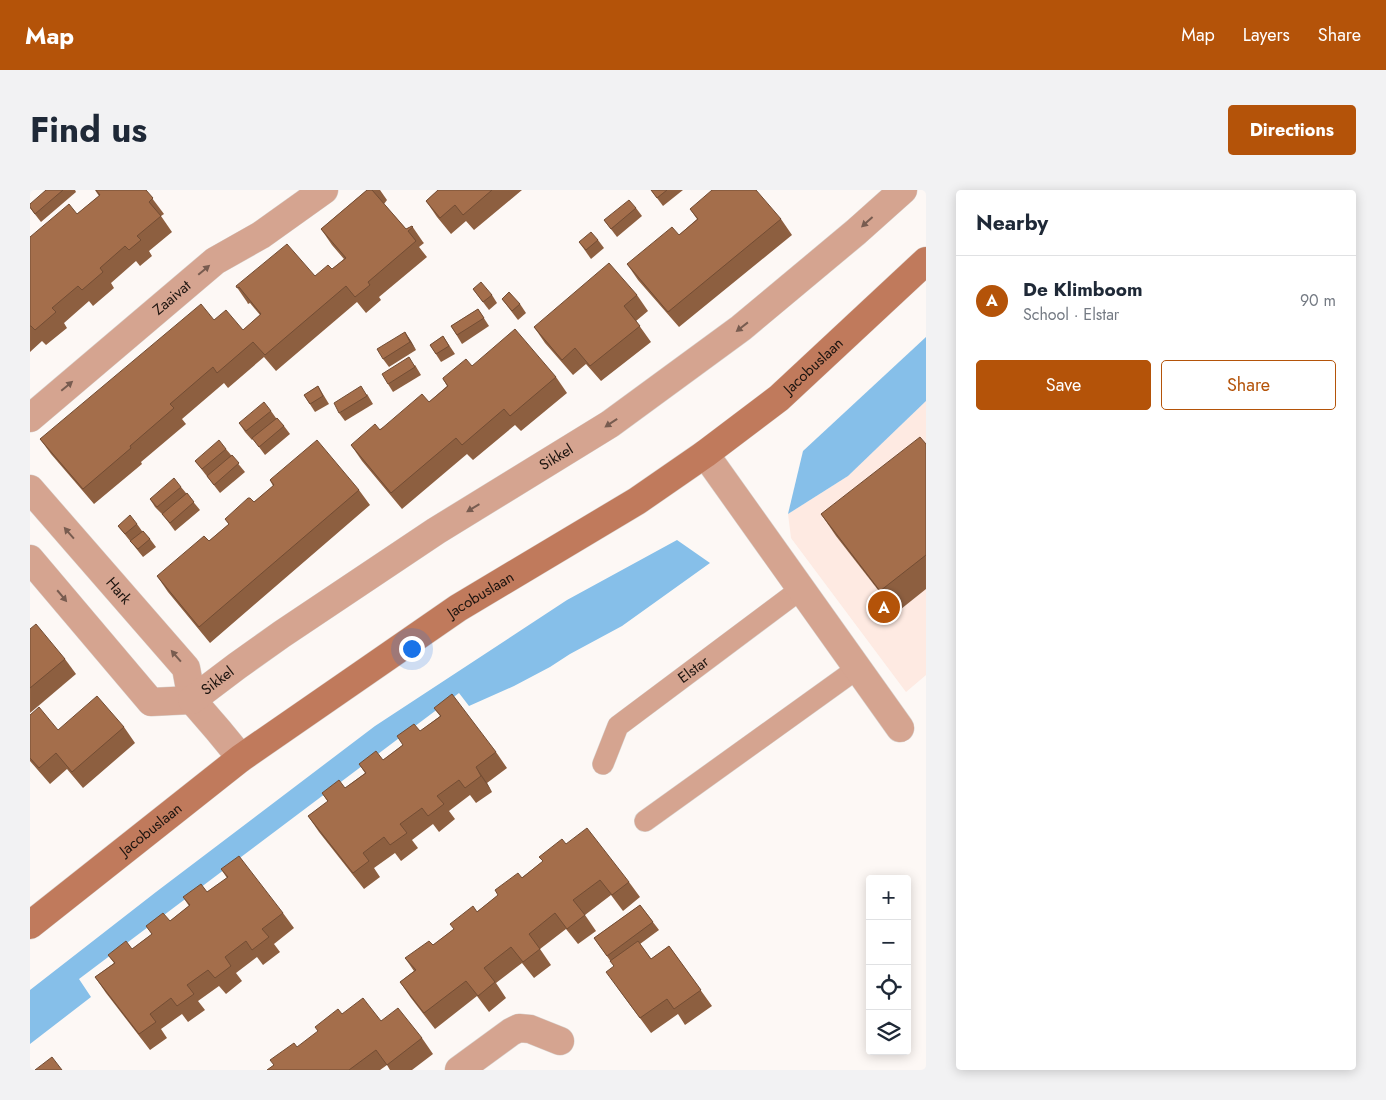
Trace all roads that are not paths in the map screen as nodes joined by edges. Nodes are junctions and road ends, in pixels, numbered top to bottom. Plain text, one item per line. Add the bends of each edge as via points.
1 (324, 190) edge
2 (903, 190) edge
3 (926, 261) edge
4 (30, 418) edge
5 (705, 454) junction
6 (30, 489) edge
7 (30, 559) edge
8 (801, 589) junction
9 (858, 668) junction
10 (192, 700) junction
11 (900, 728) dead end
12 (241, 758) junction
13 (603, 764) dead end
14 (645, 821) dead end
15 (30, 925) edge
16 (560, 1041) dead end
17 (459, 1070) edge

4 -> 1 street, Zaaivat via 215,261 261,235
2 -> 10 street, Sikkel via 741,328 618,418 436,531 282,634
3 - 5 main road, Jacobuslaan via 779,398
5 - 8 street
5 - 12 main road, Jacobuslaan via 637,501 458,608
10 -> 6 street, Hark via 186,668
7 -> 10 street via 152,702
8 - 9 street
8 - 13 lane, Elstar via 618,726
9 - 11 street
9 - 14 lane
10 - 12 street
12 - 15 main road, Jacobuslaan
16 - 17 street via 519,1028

